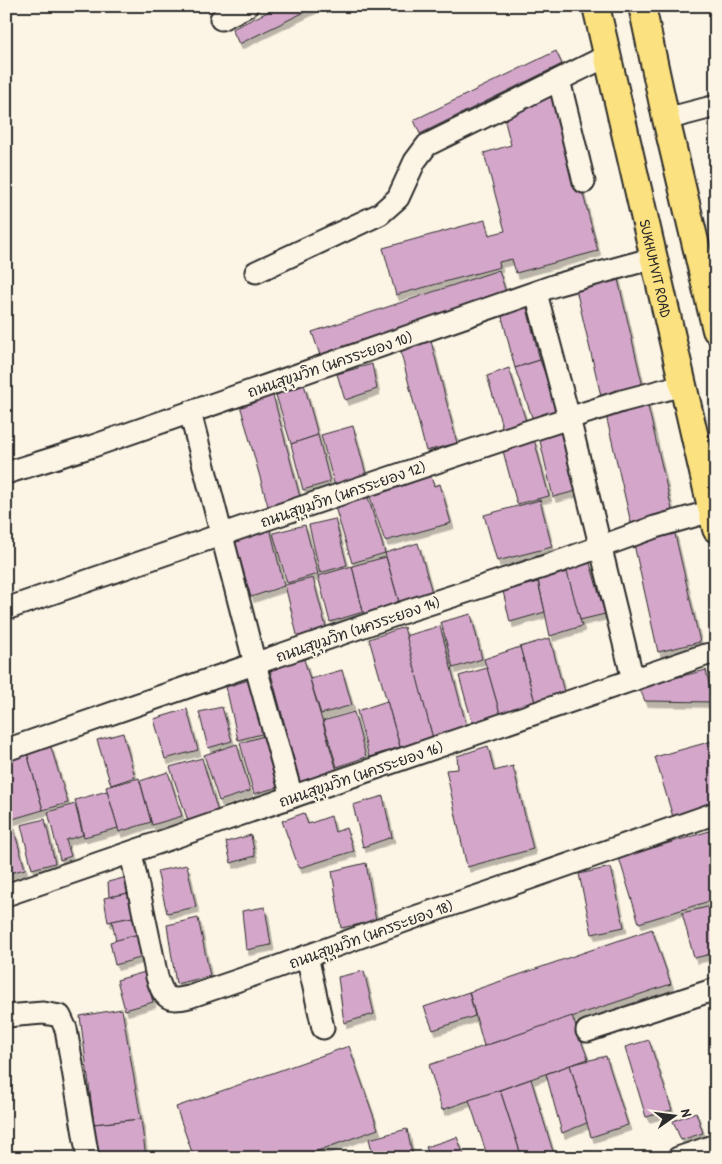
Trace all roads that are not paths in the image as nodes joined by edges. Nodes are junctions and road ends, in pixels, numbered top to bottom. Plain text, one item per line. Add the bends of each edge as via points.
1 (247, 6) edge
2 (596, 6) edge
3 (642, 6) edge
4 (221, 19) dead end
5 (607, 56) junction
6 (559, 80) junction
7 (716, 106) edge
8 (666, 119) junction
9 (584, 182) dead end
10 (654, 258) junction
11 (256, 272) dead end
12 (710, 279) edge
13 (536, 292) junction
14 (716, 330) edge
15 (683, 385) junction
16 (190, 412) junction
17 (569, 418) junction
18 (6, 473) edge
19 (714, 520) edge
20 (222, 535) junction
21 (600, 547) junction
22 (6, 609) edge
23 (716, 653) edge
24 (255, 664) junction
25 (633, 680) junction
26 (6, 750) edge
27 (292, 797) junction
28 (716, 813) edge
29 (131, 852) junction
30 (6, 895) edge
31 (307, 956) junction
32 (716, 988) edge
33 (6, 1016) edge
34 (323, 1028) dead end
35 (587, 1031) dead end
36 (716, 1145) edge
37 (88, 1158) edge
38 (678, 1158) edge

1 - 4 street
2 - 5 main road, SUKHUMVIT ROAD
3 - 8 main road
5 - 6 street
5 - 10 main road, SUKHUMVIT ROAD
6 - 9 street
6 - 11 street via 427,145 415,161 398,198 380,214
7 - 8 street
8 - 12 main road
10 - 13 street, ถนนสุขุมวิท (นครระยอง 10)
10 - 15 main road, SUKHUMVIT ROAD
12 - 14 main road
13 - 16 street, ถนนสุขุมวิท (นครระยอง 10)
13 - 17 street
15 - 17 street, ถนนสุขุมวิท (นครระยอง 12)
15 - 19 main road, SUKHUMVIT ROAD
16 - 18 street, ถนนสุขุมวิท (นครระยอง 10)
16 - 20 street
17 - 20 street, ถนนสุขุมวิท (นครระยอง 12)
17 - 21 street
19 - 21 street, ถนนสุขุมวิท (นครระยอง 14) via 655,527
20 - 22 street, ถนนสุขุมวิท (นครระยอง 12)
20 - 24 street
21 - 24 street, ถนนสุขุมวิท (นครระยอง 14)
21 - 25 street
23 - 25 street, ถนนสุขุมวิท (นครระยอง 16)
24 - 26 street, ถนนสุขุมวิท (นครระยอง 14)
24 - 27 street
25 - 27 street, ถนนสุขุมวิท (นครระยอง 16)
27 - 29 street, ถนนสุขุมวิท (นครระยอง 16)
28 - 31 street, ถนนสุขุมวิท (นครระยอง 18)
29 - 30 street, ถนนสุขุมวิท (นครระยอง 16)
29 - 31 street, ถนนสุขุมวิท (นครระยอง 18) via 157,977 167,998 189,997
31 - 34 street
32 - 35 street
33 - 37 street via 43,1013 60,1016 70,1046
36 - 38 street

